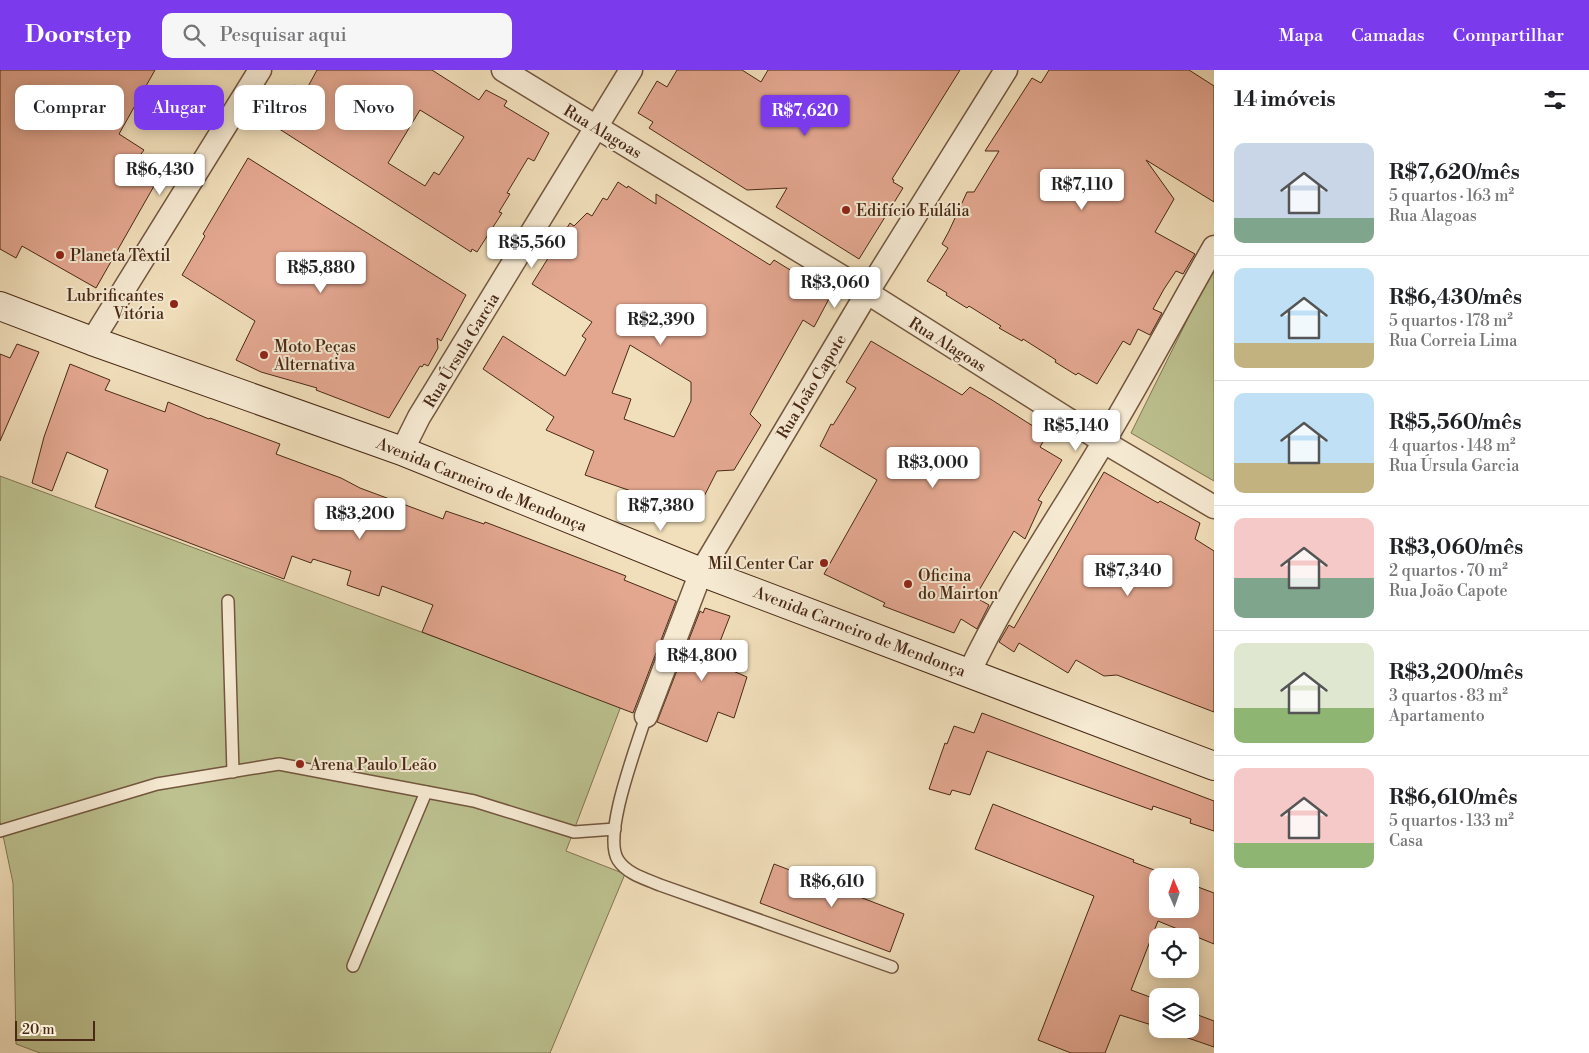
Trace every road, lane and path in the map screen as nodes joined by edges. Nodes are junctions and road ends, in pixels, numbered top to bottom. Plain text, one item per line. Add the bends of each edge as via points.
1 (260, 70) edge
2 (504, 70) edge
3 (631, 70) edge
4 (1006, 70) edge
5 (596, 127) junction
6 (1214, 247) edge
7 (867, 293) junction
8 (0, 306) edge
9 (92, 341) junction
10 (1104, 442) junction
11 (402, 451) junction
12 (1214, 507) edge
13 (702, 572) junction
14 (228, 601) dead end
15 (969, 673) junction
16 (646, 716) joint
17 (1214, 766) edge
18 (233, 772) junction
19 (426, 792) junction
20 (615, 829) junction
21 (0, 831) edge
22 (353, 966) dead end
23 (892, 967) dead end

1 - 9 street
2 - 5 street, Rua Alagoas
3 - 5 street, Rua Úrsula Garcia
4 - 7 street, Rua João Capote
5 - 7 street, Rua Alagoas
5 - 11 street, Rua Úrsula Garcia via 424,409
6 - 10 street
7 - 10 street, Rua Alagoas
7 - 13 street, Rua João Capote
8 - 9 main road, Avenida Carneiro de Mendonça
9 - 11 main road, Avenida Carneiro de Mendonça
10 - 12 street, Rua Alagoas
10 - 15 street via 1029,564
11 - 13 main road, Avenida Carneiro de Mendonça
13 - 15 main road, Avenida Carneiro de Mendonça
13 - 16 street, Rua João Capote
14 - 18 lane
15 - 17 main road, Avenida Carneiro de Mendonça
16 - 20 lane via 617,812
18 - 19 lane via 279,764
18 - 21 lane via 157,784
19 - 20 lane via 474,801 574,832
19 - 22 lane
20 - 23 lane via 613,850 625,869 660,885

